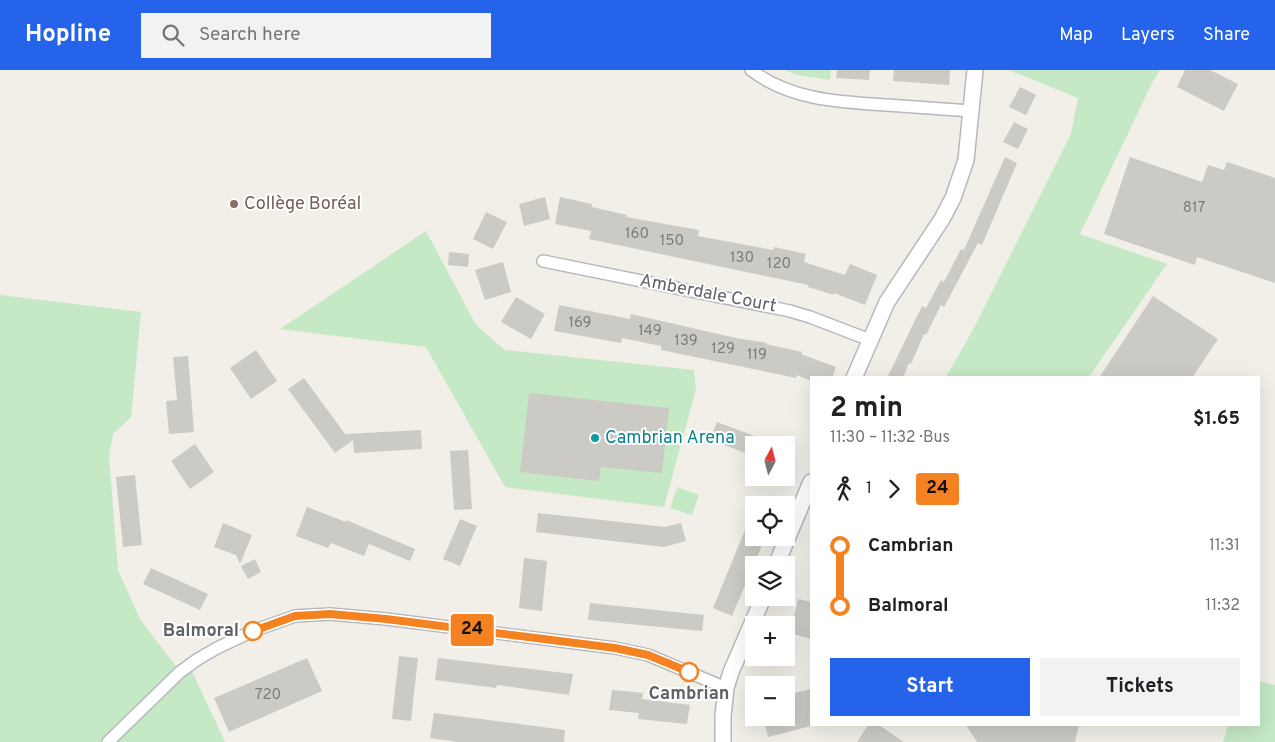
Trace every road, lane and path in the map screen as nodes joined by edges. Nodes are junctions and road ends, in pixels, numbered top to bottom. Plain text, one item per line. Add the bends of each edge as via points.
1 (751, 70) edge
2 (975, 70) edge
3 (971, 112) junction
4 (543, 261) dead end
5 (870, 340) junction
6 (855, 376) edge
7 (810, 484) edge
8 (780, 556) edge
9 (760, 606) edge
10 (726, 688) junction
11 (108, 742) edge
12 (722, 742) edge

1 - 3 street via 780,87 837,102
2 - 3 street
3 - 5 street via 966,160 953,198 888,302
4 - 5 street, Amberdale Court via 790,311
5 - 6 street
7 - 8 street
9 - 10 street
10 - 11 street via 648,655 615,648 386,619 309,614 253,631 198,659 180,672
10 - 12 street

